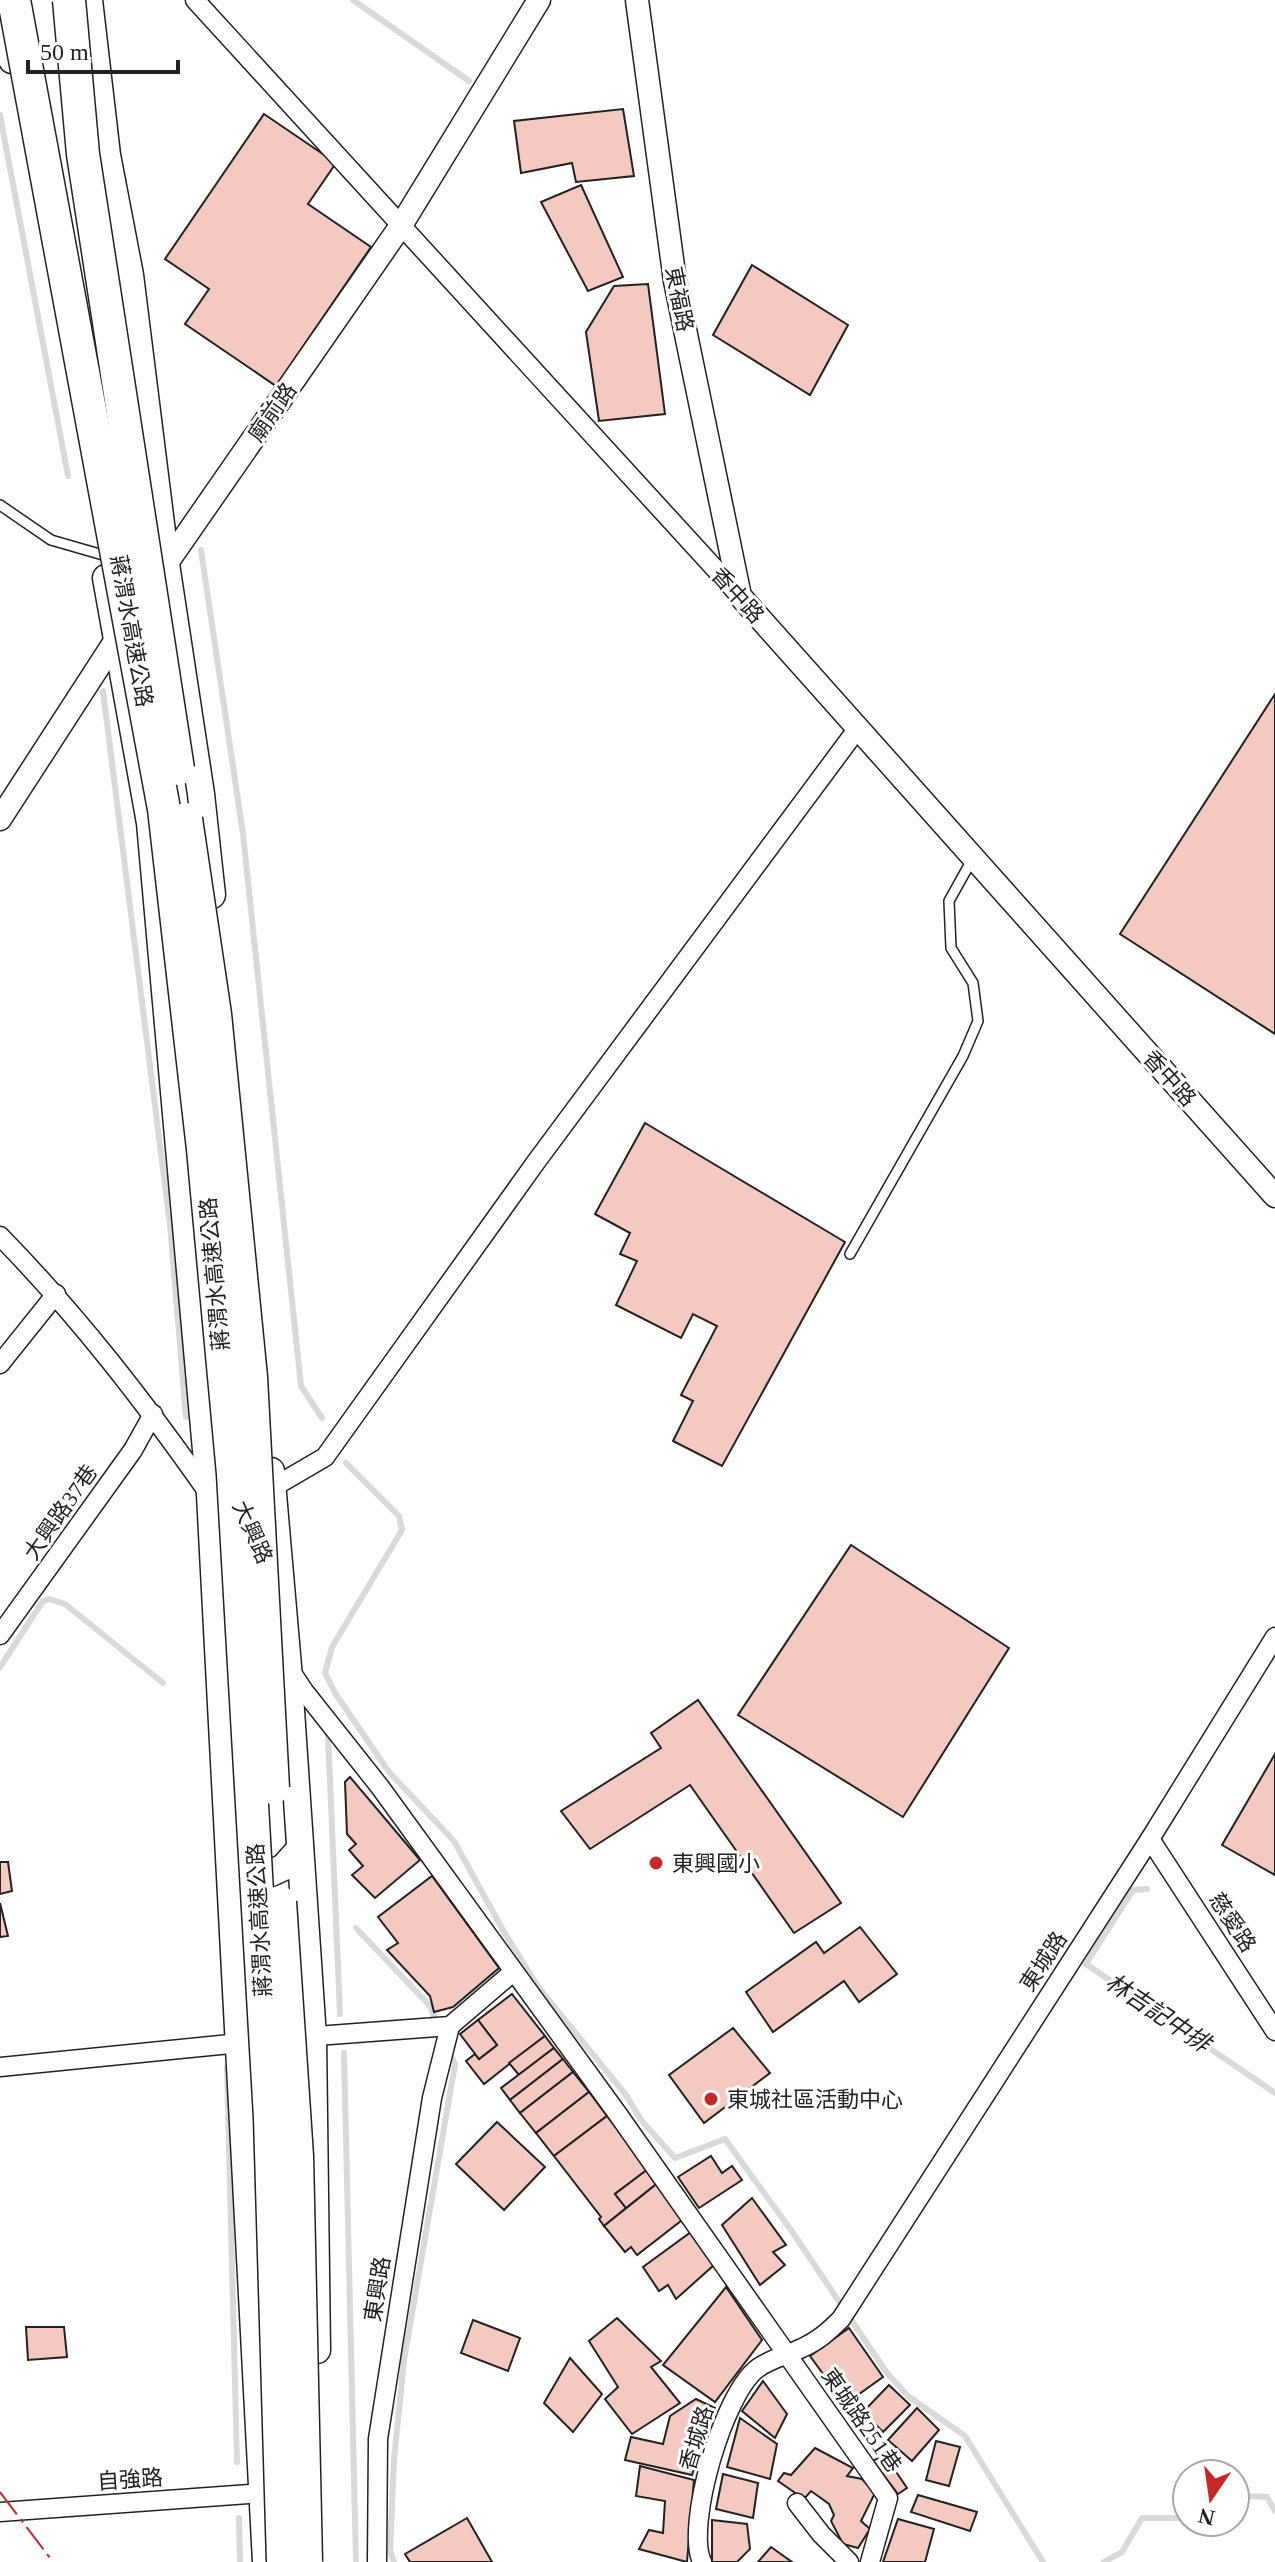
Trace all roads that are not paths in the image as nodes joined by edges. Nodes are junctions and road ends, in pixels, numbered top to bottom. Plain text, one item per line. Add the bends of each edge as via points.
1 (14, 0) edge
2 (69, 0) edge
3 (89, 0) edge
4 (195, 0) edge
5 (539, 0) edge
6 (637, 0) edge
7 (0, 17) edge
8 (93, 39) junction
9 (400, 227) junction
10 (0, 505) edge
11 (103, 555) junction
12 (166, 564) junction
13 (740, 596) junction
14 (116, 640) junction
15 (858, 728) junction
16 (0, 819) edge
17 (973, 858) junction
18 (1275, 1196) edge
19 (0, 1236) edge
20 (850, 1254) dead end
21 (56, 1294) junction
22 (256, 1294) junction
23 (192, 1295) junction
24 (0, 1364) edge
25 (153, 1414) junction
26 (272, 1488) junction
27 (210, 1495) junction
28 (0, 1635) edge
29 (1275, 1637) edge
30 (288, 1666) junction
31 (1150, 1839) junction
32 (300, 1849) junction
33 (229, 1851) junction
34 (512, 1973) junction
35 (450, 2026) junction
36 (1275, 2031) edge
37 (313, 2037) junction
38 (239, 2043) junction
39 (0, 2067) edge
40 (786, 2355) junction
41 (263, 2493) junction
42 (797, 2503) dead end
43 (0, 2512) edge
44 (266, 2562) edge
45 (283, 2562) edge
46 (306, 2562) edge
47 (320, 2562) edge
48 (377, 2562) edge
49 (702, 2562) edge
50 (849, 2562) edge
51 (870, 2562) edge

1 - 45 highway, 蔣渭水高速公路, bridge via 164,809 203,1149 233,1474 269,2103
2 - 8 main road
2 - 46 highway, 蔣渭水高速公路, bridge via 83,154 215,1014 251,1377 297,2156
3 - 8 main road
4 - 9 street, 香中路
5 - 9 street, 廟前路
6 - 13 street, 東福路 via 675,281
7 - 11 main road via 62,271
8 - 12 main road via 107,155 130,275
9 - 12 street, 廟前路
9 - 13 street, 香中路
10 - 11 lane via 51,540
11 - 14 main road
12 - 14 street, 廟前路
12 - 22 main road via 201,794
13 - 15 street, 香中路
14 - 16 street, 廟前路
14 - 23 main road via 150,823
15 - 17 street, 香中路
15 - 26 street via 325,1457
17 - 18 street, 香中路
17 - 20 lane via 949,901 951,948 973,983 978,1021
19 - 21 street, 大興路
21 - 24 street
21 - 25 street, 大興路
22 - 23 main road via 236,1272 221,1267 207,1273
22 - 26 main road
23 - 27 main road
25 - 27 street, 大興路
25 - 28 street, 大興路37巷 via 133,1450
26 - 30 main road
27 - 30 street, 大興路
27 - 33 main road
29 - 31 street, 東城路
30 - 32 main road
30 - 34 street, 大興路
31 - 36 street, 慈愛路
31 - 40 street, 東城路 via 845,2314 824,2336
32 - 33 main road via 284,1867 265,1876 244,1870
32 - 37 main road
33 - 38 main road
34 - 35 street
34 - 40 street
35 - 37 street
35 - 48 street, 東興路 via 432,2098 378,2439
37 - 38 street
37 - 47 main road
38 - 39 street
38 - 41 main road
40 - 49 street, 香城路 via 757,2369 734,2395 712,2455 698,2531
40 - 51 street, 東城路251巷 via 888,2498
41 - 43 street, 自強路
41 - 44 main road
42 - 50 street

